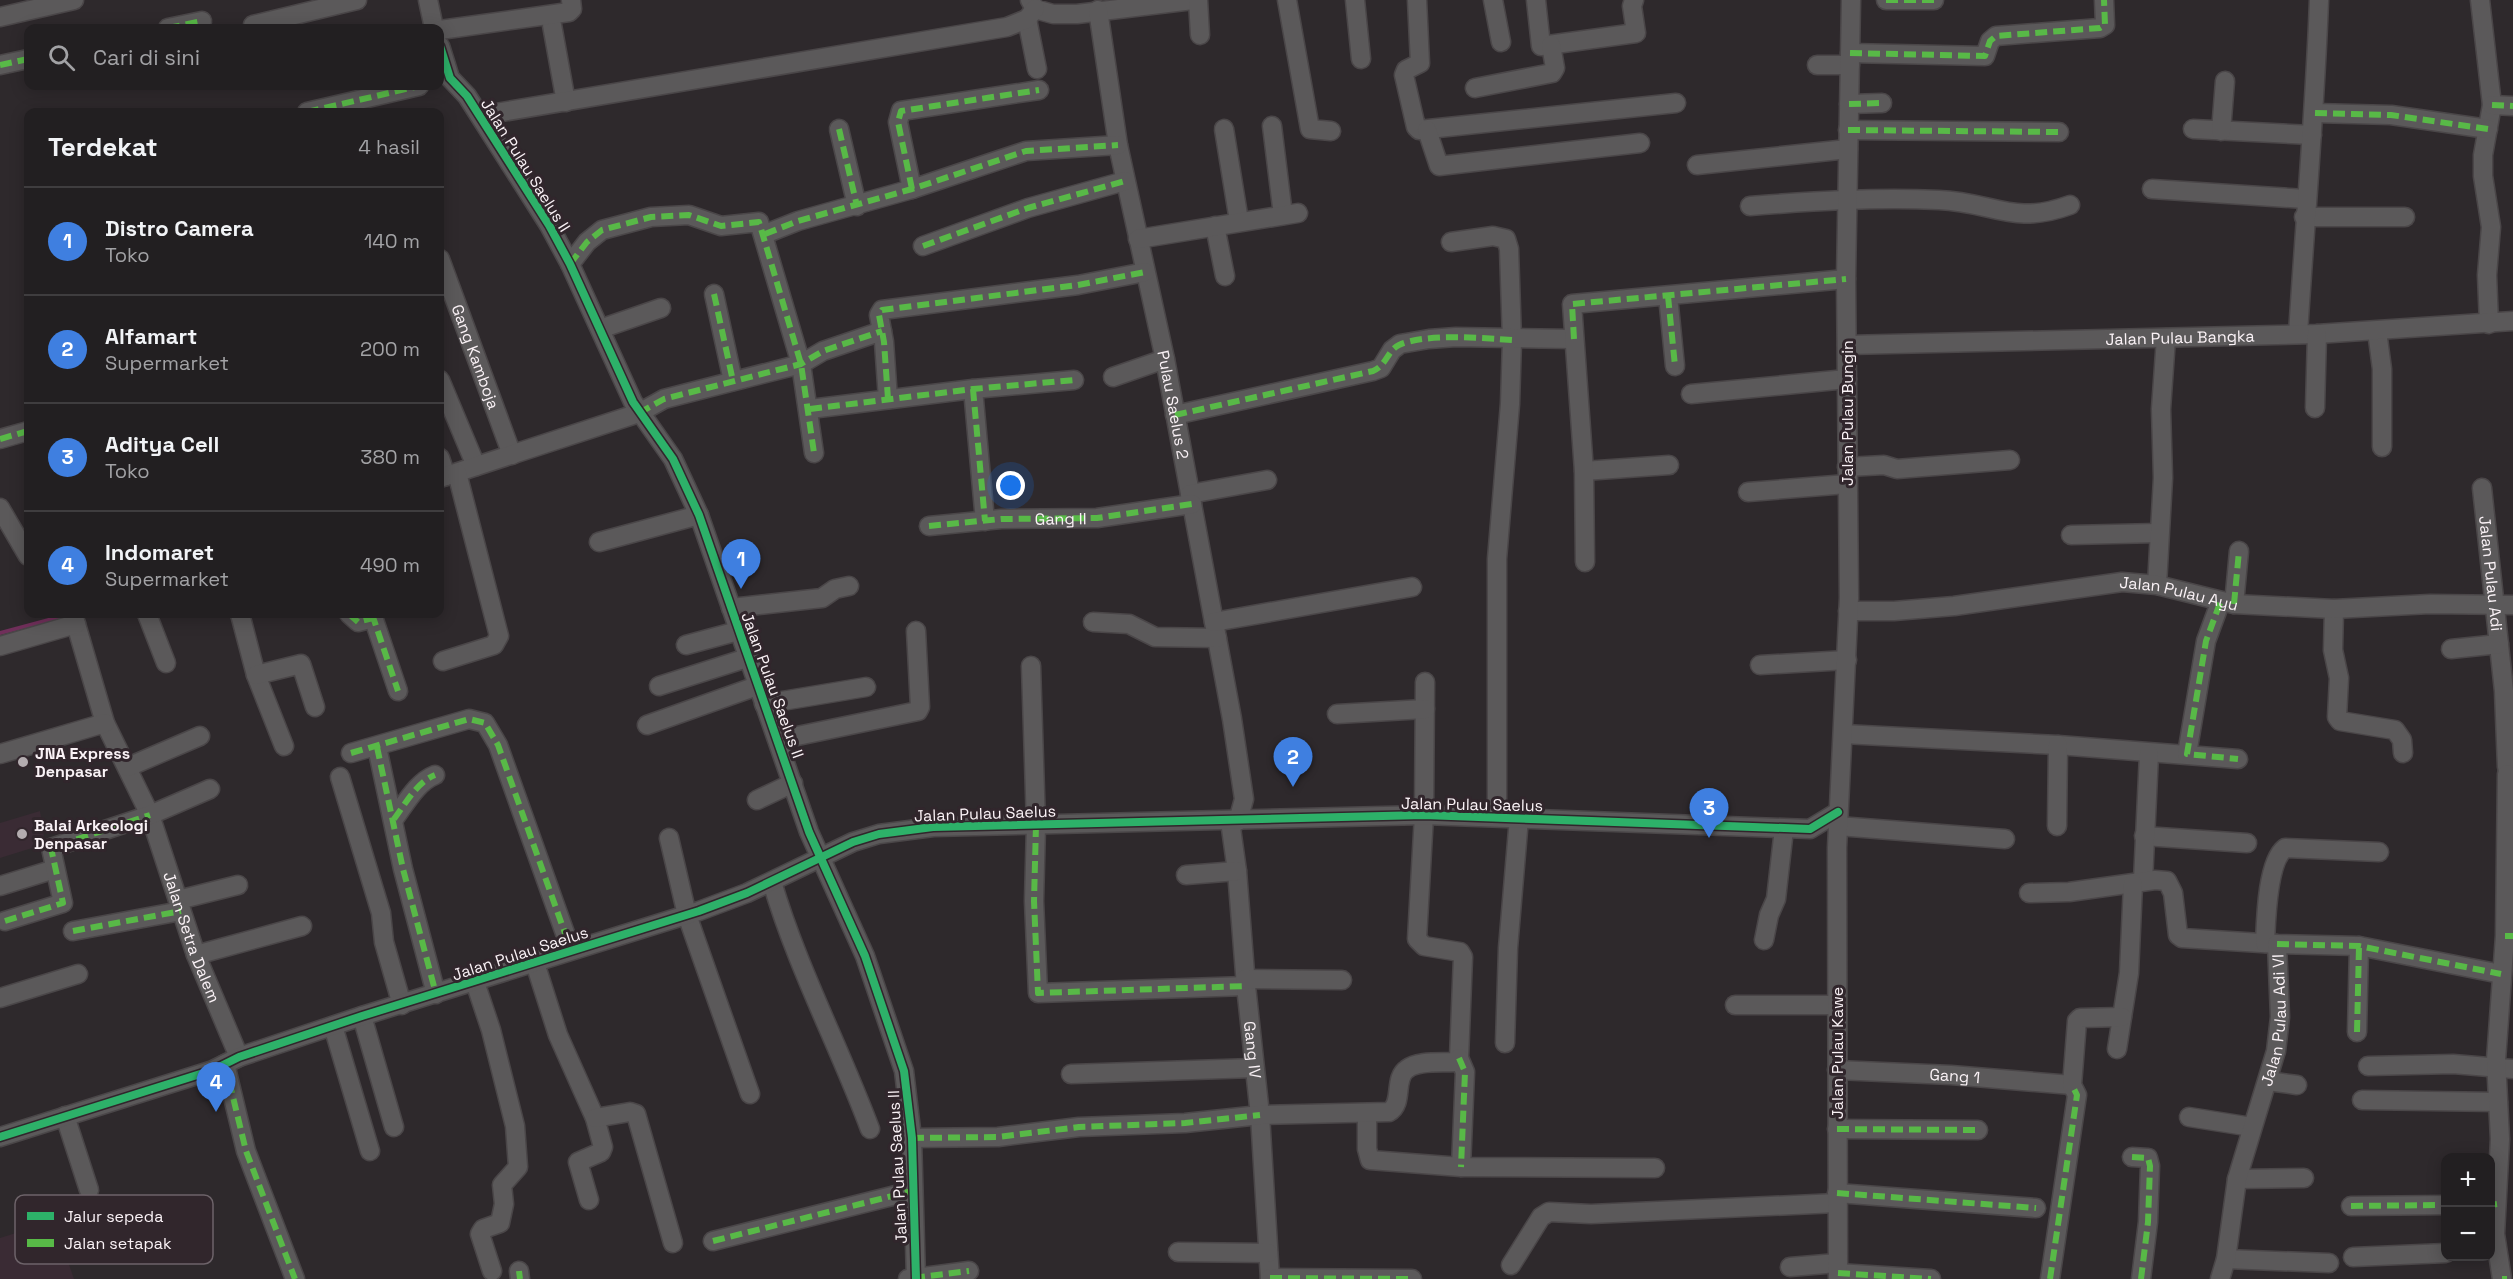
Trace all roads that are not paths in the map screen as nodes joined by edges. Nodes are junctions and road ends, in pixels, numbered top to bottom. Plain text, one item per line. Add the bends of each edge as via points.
1 (74, 0) edge
2 (357, 0) edge
3 (428, 0) edge
4 (571, 0) edge
5 (1189, 0) edge
6 (1287, 0) edge
7 (1355, 0) edge
8 (1417, 0) edge
9 (1493, 0) edge
10 (1536, 0) edge
11 (1634, 0) edge
12 (1851, 0) edge
13 (1886, 0) edge
14 (1934, 0) edge
15 (2104, 0) edge
16 (2319, 0) edge
17 (2480, 0) edge
18 (1130, 4) edge
19 (535, 7) edge
20 (1031, 9) edge
21 (1098, 10) junction
22 (0, 17) edge
23 (202, 21) dead end
24 (187, 24) edge
25 (257, 24) edge
26 (433, 24) edge
27 (552, 25) dead end
28 (444, 29) edge
29 (1200, 35) dead end
30 (1501, 42) dead end
31 (1551, 45) junction
32 (1361, 59) dead end
33 (1850, 59) junction
34 (24, 60) edge
35 (0, 65) edge
36 (1817, 65) dead end
37 (1037, 69) dead end
38 (445, 79) edge
39 (2225, 81) dead end
40 (1474, 88) dead end
41 (402, 90) edge
42 (1039, 90) dead end
43 (566, 102) junction
44 (1676, 103) dead end
45 (1849, 104) junction
46 (1882, 104) dead end
47 (2492, 105) junction
48 (2513, 106) edge
49 (324, 108) edge
50 (496, 113) dead end
51 (2315, 113) junction
52 (1272, 126) dead end
53 (839, 129) dead end
54 (1224, 129) dead end
55 (1427, 129) junction
56 (2193, 129) dead end
57 (2488, 129) junction
58 (1848, 130) junction
59 (1331, 131) dead end
60 (2221, 131) junction
61 (2059, 132) dead end
62 (2312, 135) junction
63 (1640, 144) dead end
64 (1118, 145) junction
65 (1848, 149) junction
66 (1697, 165) dead end
67 (1125, 181) junction
68 (912, 189) junction
69 (2152, 189) dead end
70 (1849, 199) junction
71 (2070, 205) dead end
72 (857, 206) junction
73 (1750, 206) dead end
74 (2305, 208) junction
75 (2405, 217) dead end
76 (1239, 221) junction
77 (1215, 226) junction
78 (765, 234) junction
79 (1138, 239) junction
80 (1451, 242) dead end
81 (923, 246) dead end
82 (570, 264) junction
83 (444, 270) edge
84 (1145, 272) junction
85 (1226, 276) dead end
86 (1846, 279) junction
87 (714, 294) dead end
88 (1668, 296) junction
89 (661, 308) dead end
90 (2513, 321) edge
91 (2489, 324) junction
92 (600, 330) junction
93 (882, 331) junction
94 (2377, 331) junction
95 (2307, 334) junction
96 (2166, 338) junction
97 (1574, 339) junction
98 (1512, 340) junction
99 (1847, 345) junction
100 (1165, 359) junction
101 (801, 364) junction
102 (1675, 366) dead end
103 (1113, 377) dead end
104 (1847, 379) junction
105 (1074, 380) dead end
106 (733, 381) junction
107 (973, 388) junction
108 (444, 390) edge
109 (1691, 394) dead end
110 (888, 399) junction
111 (2315, 408) dead end
112 (810, 410) junction
113 (639, 413) junction
114 (1175, 415) junction
115 (24, 432) edge
116 (0, 439) edge
117 (2382, 447) dead end
118 (814, 453) dead end
119 (512, 454) junction
120 (2010, 460) dead end
121 (1669, 465) dead end
122 (476, 466) junction
123 (1584, 471) junction
124 (448, 475) edge
125 (1847, 475) junction
126 (1267, 480) dead end
127 (2482, 488) dead end
128 (1748, 492) dead end
129 (1191, 499) junction
130 (0, 508) edge
131 (699, 515) junction
132 (985, 521) junction
133 (928, 526) dead end
134 (2158, 533) junction
135 (2071, 535) dead end
136 (599, 542) dead end
137 (24, 549) edge
138 (2239, 551) dead end
139 (1585, 562) dead end
140 (2157, 585) junction
141 (849, 586) dead end
142 (1412, 587) dead end
143 (2227, 604) junction
144 (2504, 605) edge
145 (731, 608) junction
146 (2334, 609) junction
147 (1848, 611) junction
148 (149, 618) edge
149 (241, 618) edge
150 (354, 618) edge
151 (368, 618) edge
152 (374, 618) edge
153 (75, 619) edge
154 (1093, 622) dead end
155 (1216, 630) junction
156 (738, 631) junction
157 (916, 631) dead end
158 (2499, 644) junction
159 (686, 645) dead end
160 (0, 646) edge
161 (2451, 649) dead end
162 (747, 658) junction
163 (1847, 660) junction
164 (443, 661) dead end
165 (166, 663) dead end
166 (1760, 665) dead end
167 (1031, 666) dead end
168 (256, 675) junction
169 (1425, 682) dead end
170 (659, 686) dead end
171 (758, 686) junction
172 (866, 687) dead end
173 (398, 691) dead end
174 (764, 704) junction
175 (315, 707) dead end
176 (1425, 709) junction
177 (1336, 714) dead end
178 (105, 723) junction
179 (646, 725) dead end
180 (1843, 734) junction
181 (200, 736) dead end
182 (778, 740) junction
183 (2058, 745) junction
184 (284, 746) dead end
185 (376, 747) junction
186 (351, 753) dead end
187 (2403, 753) dead end
188 (0, 754) edge
189 (2149, 754) junction
190 (2187, 754) junction
191 (2238, 759) dead end
192 (2508, 764) edge
193 (128, 767) junction
194 (435, 776) dead end
195 (340, 777) dead end
196 (793, 783) junction
197 (210, 789) dead end
198 (1244, 799) junction
199 (757, 800) dead end
200 (150, 815) junction
201 (1424, 815) junction
202 (1497, 816) junction
203 (1519, 818) junction
204 (394, 819) junction
205 (1838, 819) junction
206 (1260, 820) junction
207 (1234, 821) junction
208 (1036, 825) junction
209 (2057, 826) dead end
210 (2510, 827) edge
211 (1784, 828) junction
212 (1810, 829) junction
213 (2144, 836) junction
214 (669, 838) dead end
215 (2004, 839) dead end
216 (2247, 843) dead end
217 (1837, 848) junction
218 (2379, 852) dead end
219 (821, 857) junction
220 (55, 869) junction
221 (1237, 871) junction
222 (1186, 874) dead end
223 (772, 882) junction
224 (2138, 883) junction
225 (238, 885) dead end
226 (0, 886) edge
227 (2029, 893) dead end
228 (180, 905) junction
229 (687, 915) junction
230 (5, 921) dead end
231 (302, 926) dead end
232 (73, 931) dead end
233 (2509, 936) edge
234 (1764, 940) dead end
235 (2271, 944) junction
236 (2359, 946) junction
237 (571, 950) junction
238 (195, 955) junction
239 (535, 963) junction
240 (78, 974) dead end
241 (2501, 974) junction
242 (1342, 980) dead end
243 (476, 982) junction
244 (1245, 983) junction
245 (436, 994) junction
246 (0, 998) edge
247 (2506, 1002) edge
248 (402, 1005) junction
249 (1735, 1005) dead end
250 (1837, 1005) junction
251 (363, 1016) junction
252 (2122, 1017) junction
253 (333, 1026) junction
254 (2357, 1032) dead end
255 (1505, 1043) dead end
256 (2117, 1049) dead end
257 (1459, 1058) junction
258 (232, 1060) junction
259 (2368, 1066) dead end
260 (1254, 1068) junction
261 (2505, 1068) edge
262 (1837, 1070) junction
263 (1071, 1074) dead end
264 (2268, 1081) junction
265 (2072, 1085) junction
266 (2297, 1085) dead end
267 (750, 1094) dead end
268 (2362, 1100) dead end
269 (2498, 1102) junction
270 (1367, 1113) junction
271 (1260, 1115) junction
272 (65, 1116) junction
273 (2189, 1117) dead end
274 (595, 1118) junction
275 (394, 1127) dead end
276 (2252, 1127) junction
277 (1837, 1129) junction
278 (870, 1130) dead end
279 (1978, 1130) dead end
280 (0, 1137) edge
281 (912, 1138) junction
282 (370, 1151) dead end
283 (2132, 1157) dead end
284 (1461, 1167) junction
285 (1655, 1168) dead end
286 (2304, 1178) dead end
287 (2237, 1179) junction
288 (89, 1190) dead end
289 (912, 1191) junction
290 (1837, 1198) junction
291 (589, 1200) dead end
292 (2441, 1205) edge
293 (2500, 1205) edge
294 (2351, 1206) dead end
295 (2036, 1208) dead end
296 (2495, 1239) edge
297 (713, 1241) dead end
298 (673, 1243) dead end
299 (1178, 1252) dead end
300 (1268, 1253) junction
301 (2441, 1253) edge
302 (2353, 1257) dead end
303 (2495, 1257) edge
304 (2226, 1259) junction
305 (2329, 1263) dead end
306 (1511, 1265) dead end
307 (1790, 1267) dead end
308 (492, 1271) dead end
309 (969, 1271) dead end
310 (1838, 1272) edge
311 (1270, 1278) edge
312 (295, 1279) edge
313 (913, 1279) edge
314 (1412, 1279) edge
315 (1931, 1279) edge
316 (2050, 1279) edge
317 (2141, 1279) edge
318 (2220, 1279) edge
319 (2504, 1279) edge

1 - 22 street
2 - 25 street
3 - 26 street
4 - 19 street via 569,12
5 - 18 street
5 - 29 street
6 - 59 street via 1310,129
7 - 32 street
8 - 55 street via 1420,63 1404,75 1416,127
9 - 30 street
10 - 31 street via 1540,45
11 - 31 street via 1636,33
12 - 33 street, Jalan Pulau Bungin
13 - 14 street
15 - 33 street via 2105,25 2100,28 1996,36 1985,56
16 - 51 street
17 - 47 street
18 - 21 street
19 - 28 street
20 - 21 street via 1065,15
20 - 37 street
20 - 43 street via 1006,27
21 - 64 street, Pulau Saelus 2
23 - 24 street
27 - 43 street
31 - 40 street via 1555,68 1552,73
33 - 36 street
33 - 45 street, Jalan Pulau Bungin
34 - 35 street
38 - 82 street, Jalan Pulau Saelus II via 467,96
39 - 60 street
41 - 49 street
42 - 68 street via 901,111 898,122
43 - 50 street
44 - 55 street
45 - 46 street
45 - 58 street, Jalan Pulau Bungin
47 - 48 street
47 - 57 street
51 - 57 street via 2391,116
51 - 62 street
52 - 76 street via 1290,214
53 - 72 street
54 - 76 street
55 - 63 street via 1439,166
56 - 60 street
57 - 91 street via 2483,176 2491,227 2487,275
58 - 61 street
58 - 65 street, Jalan Pulau Bungin
60 - 62 street
62 - 74 street
64 - 67 street, Pulau Saelus 2
64 - 68 street via 1026,151
65 - 66 street
65 - 70 street, Jalan Pulau Bungin
67 - 79 street, Pulau Saelus 2
67 - 81 street via 1028,208
68 - 72 street
69 - 74 street
70 - 71 street via 1954,201 2022,214 2041,214
70 - 73 street
70 - 86 street, Jalan Pulau Bungin
72 - 78 street
74 - 75 street
74 - 95 street
76 - 77 street
77 - 79 street
77 - 85 street
78 - 82 street via 758,222 721,226 689,216 651,217 602,230
78 - 101 street
79 - 84 street, Pulau Saelus 2
80 - 98 street via 1493,236 1506,240
82 - 92 street, Jalan Pulau Saelus II
83 - 119 street, Gang Kamboja
84 - 93 street via 1078,285 882,310
84 - 100 street, Pulau Saelus 2
86 - 88 street
86 - 99 street, Jalan Pulau Bungin
87 - 106 street
88 - 97 street via 1572,304
88 - 102 street
89 - 92 street
90 - 91 street, Jalan Pulau Bangka
91 - 94 street, Jalan Pulau Bangka
92 - 113 street, Jalan Pulau Saelus II
93 - 101 street via 823,351
93 - 110 street
94 - 95 street, Jalan Pulau Bangka
94 - 117 street via 2382,369
95 - 96 street, Jalan Pulau Bangka
95 - 111 street
96 - 99 street, Jalan Pulau Bangka
96 - 134 street
97 - 98 street
97 - 123 street
98 - 114 street via 1456,337 1400,344 1381,368 1373,371
98 - 202 street via 1497,559
99 - 104 street, Jalan Pulau Bungin
100 - 103 street
100 - 114 street, Pulau Saelus 2
101 - 106 street
101 - 112 street
104 - 109 street
104 - 125 street, Jalan Pulau Bungin
105 - 107 street
106 - 113 street via 664,399
107 - 110 street
107 - 132 street
108 - 122 street
110 - 112 street
112 - 118 street
113 - 119 street
113 - 131 street, Jalan Pulau Saelus II via 673,459
114 - 129 street, Pulau Saelus 2
115 - 116 street
119 - 122 street
120 - 125 street via 1897,470 1884,465
121 - 123 street
122 - 124 street
123 - 139 street
124 - 164 street via 499,636 494,645
125 - 128 street
125 - 147 street, Jalan Pulau Bungin
126 - 129 street, Gang II
127 - 144 street, Jalan Pulau Adi
129 - 132 street, Gang II via 1097,519
129 - 155 street, Pulau Saelus 2
130 - 137 street
131 - 136 street
131 - 145 street, Jalan Pulau Saelus II
132 - 133 street, Gang II
134 - 135 street
134 - 140 street
138 - 143 street
140 - 143 street, Jalan Pulau Ayu
140 - 147 street, Jalan Pulau Ayu via 2122,582 1954,606
141 - 145 street via 822,598
142 - 155 street
143 - 146 street, Jalan Pulau Ayu
143 - 190 street via 2206,641
144 - 146 street, Jalan Pulau Ayu
144 - 158 street, Jalan Pulau Adi
145 - 156 street, Jalan Pulau Saelus II
146 - 187 street via 2338,719 2395,730 2402,740
147 - 163 street, Jalan Pulau Bungin
148 - 165 street
149 - 168 street
150 - 151 street via 358,622
152 - 173 street
153 - 160 street
153 - 178 street, Jalan Setra Dalem
154 - 155 street via 1129,624 1155,637
155 - 198 street, Pulau Saelus 2
156 - 159 street
156 - 162 street, Jalan Pulau Saelus II
157 - 182 street via 918,711
158 - 161 street
158 - 192 street, Jalan Pulau Adi
162 - 170 street
162 - 171 street, Jalan Pulau Saelus II
163 - 166 street
163 - 180 street, Jalan Pulau Bungin
167 - 208 street
168 - 175 street via 301,664
168 - 184 street
169 - 176 street
171 - 174 street, Jalan Pulau Saelus II
171 - 179 street
172 - 174 street
174 - 182 street, Jalan Pulau Saelus II
176 - 177 street
176 - 201 street
178 - 188 street
178 - 193 street, Jalan Setra Dalem
180 - 183 street
180 - 205 street, Jalan Pulau Bungin
181 - 193 street
182 - 196 street, Jalan Pulau Saelus II
183 - 189 street
183 - 209 street
185 - 186 street
185 - 204 street
185 - 237 street via 469,719 485,723 498,745
189 - 190 street
189 - 213 street
190 - 191 street
192 - 210 street, Jalan Pulau Adi
193 - 200 street, Jalan Setra Dalem
194 - 204 street via 420,783
195 - 248 street via 381,913 384,942
196 - 199 street
196 - 219 street, Jalan Pulau Saelus II
197 - 200 street
198 - 206 street, Pulau Saelus 2
198 - 207 street, Pulau Saelus 2
200 - 220 street via 51,848
200 - 228 street, Jalan Setra Dalem
201 - 202 street, Jalan Pulau Saelus
201 - 206 street, Jalan Pulau Saelus
201 - 257 street via 1417,939 1424,946 1462,954
202 - 203 street, Jalan Pulau Saelus
203 - 211 street, Jalan Pulau Saelus
203 - 255 street
204 - 245 street
205 - 212 street
205 - 215 street
205 - 217 street, Jalan Pulau Kawe
206 - 207 street, Jalan Pulau Saelus
207 - 208 street, Jalan Pulau Saelus
207 - 221 street, Gang IV
208 - 219 street, Jalan Pulau Saelus via 909,829 879,834
208 - 244 street via 1038,993
210 - 233 street, Jalan Pulau Adi
211 - 212 street, Jalan Pulau Saelus
211 - 234 street via 1776,899
212 - 217 street
213 - 216 street
213 - 224 street
214 - 229 street
217 - 250 street, Jalan Pulau Kawe
218 - 235 street via 2285,848 2276,858 2266,915
219 - 223 street, Jalan Pulau Saelus
219 - 281 street, Jalan Pulau Saelus II via 865,956 897,1048 904,1071
220 - 226 street
220 - 230 street via 63,903
221 - 222 street
221 - 244 street, Gang IV
223 - 229 street, Jalan Pulau Saelus
223 - 278 street via 789,934
224 - 227 street, Jalan Pulau Adi VI
224 - 235 street, Jalan Pulau Adi VI via 2170,884 2179,937
224 - 252 street
225 - 228 street
228 - 232 street
228 - 238 street, Jalan Setra Dalem
229 - 237 street, Jalan Pulau Saelus
229 - 267 street
231 - 238 street
233 - 241 street, Jalan Pulau Adi
235 - 236 street
235 - 264 street, Jalan Pulau Adi VI via 2279,1034
236 - 241 street
236 - 254 street
237 - 239 street, Jalan Pulau Saelus
238 - 258 street, Jalan Setra Dalem
239 - 243 street, Jalan Pulau Saelus
239 - 274 street via 558,1035
240 - 246 street
241 - 247 street, Jalan Pulau Adi
242 - 244 street
243 - 245 street, Jalan Pulau Saelus
243 - 308 street via 505,1083 518,1156 518,1167 502,1185 501,1223 480,1234
244 - 260 street, Gang IV
245 - 248 street, Jalan Pulau Saelus
247 - 261 street, Jalan Pulau Adi
248 - 251 street, Jalan Pulau Saelus
249 - 250 street
250 - 262 street, Jalan Pulau Kawe
251 - 253 street, Jalan Pulau Saelus
251 - 275 street
252 - 256 street
252 - 265 street via 2080,1018 2075,1033
253 - 258 street, Jalan Pulau Saelus
253 - 282 street
257 - 270 street via 1455,1062 1407,1068 1394,1109
257 - 284 street via 1465,1072
258 - 272 street, Jalan Pulau Saelus
258 - 312 street, Jalan Setra Dalem via 246,1150
259 - 261 street
260 - 263 street
260 - 271 street, Gang IV
261 - 269 street, Jalan Pulau Adi
262 - 265 street, Gang 1
262 - 277 street, Jalan Pulau Kawe
264 - 266 street
264 - 276 street, Jalan Pulau Adi VI
265 - 316 street via 2077,1095
268 - 269 street
269 - 293 street, Jalan Pulau Adi
270 - 271 street
270 - 284 street via 1370,1160
271 - 281 street via 1195,1123 1079,1126 999,1137
271 - 300 street, Gang IV
272 - 280 street, Jalan Pulau Saelus
272 - 288 street
273 - 276 street
274 - 291 street via 603,1151 580,1159 578,1166
274 - 298 street via 636,1114
276 - 287 street, Jalan Pulau Adi VI
277 - 279 street
277 - 290 street, Jalan Pulau Kawe
281 - 289 street, Jalan Pulau Saelus II
283 - 317 street via 2148,1158 2150,1166
284 - 285 street
286 - 287 street
287 - 304 street, Jalan Pulau Adi VI
289 - 297 street
289 - 313 street, Jalan Pulau Saelus II
290 - 295 street
290 - 306 street via 1591,1214 1549,1212 1541,1217
290 - 310 street, Jalan Pulau Kawe
292 - 294 street
293 - 296 street, Jalan Pulau Adi
299 - 300 street
300 - 311 street, Gang IV
301 - 302 street
303 - 319 street, Jalan Pulau Adi
304 - 305 street
304 - 318 street, Jalan Pulau Adi VI
307 - 310 street
309 - 313 street
310 - 315 street
311 - 314 street

